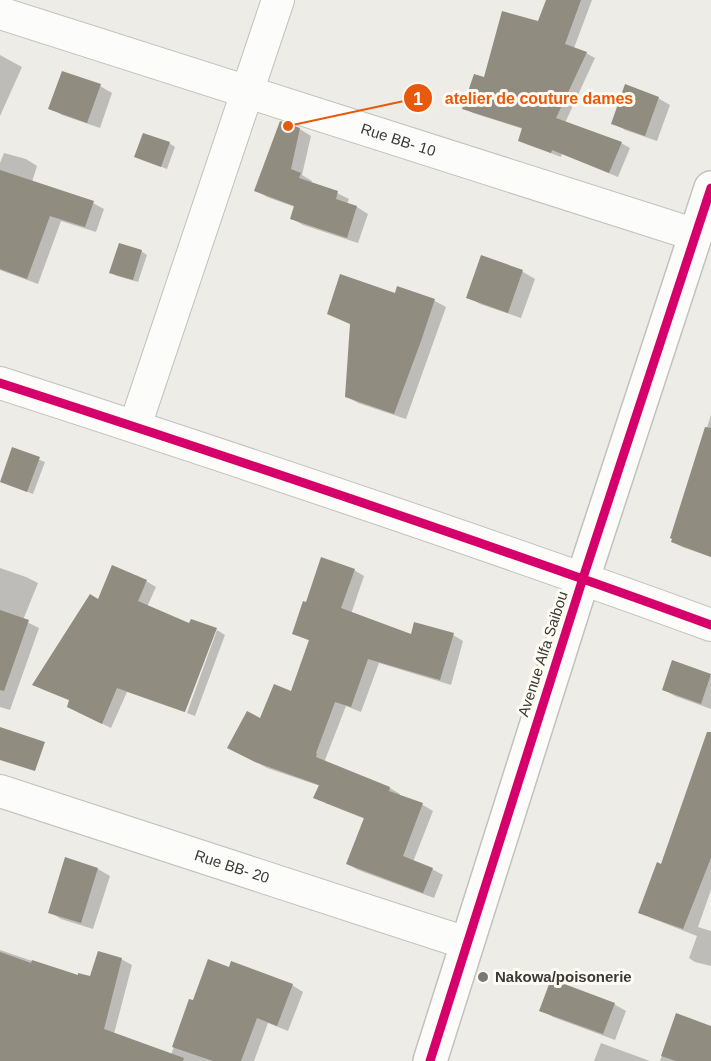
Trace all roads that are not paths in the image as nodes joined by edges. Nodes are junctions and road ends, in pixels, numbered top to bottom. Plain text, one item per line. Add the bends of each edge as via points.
1 (278, 0) edge
2 (0, 13) edge
3 (247, 92) junction
4 (711, 188) edge
5 (696, 235) junction
6 (0, 383) edge
7 (135, 426) junction
8 (583, 578) junction
9 (711, 625) edge
10 (0, 791) edge
11 (466, 943) junction
12 (430, 1061) edge

1 - 3 street
2 - 3 street, Rue BB- 10
3 - 5 street, Rue BB- 10
3 - 7 street
4 - 5 street, Avenue Alfa Saibou
5 - 8 street, Avenue Alfa Saibou
6 - 7 street
7 - 8 street
8 - 9 street
8 - 11 street, Avenue Alfa Saibou
10 - 11 street, Rue BB- 20
11 - 12 street, Avenue Alfa Saibou

